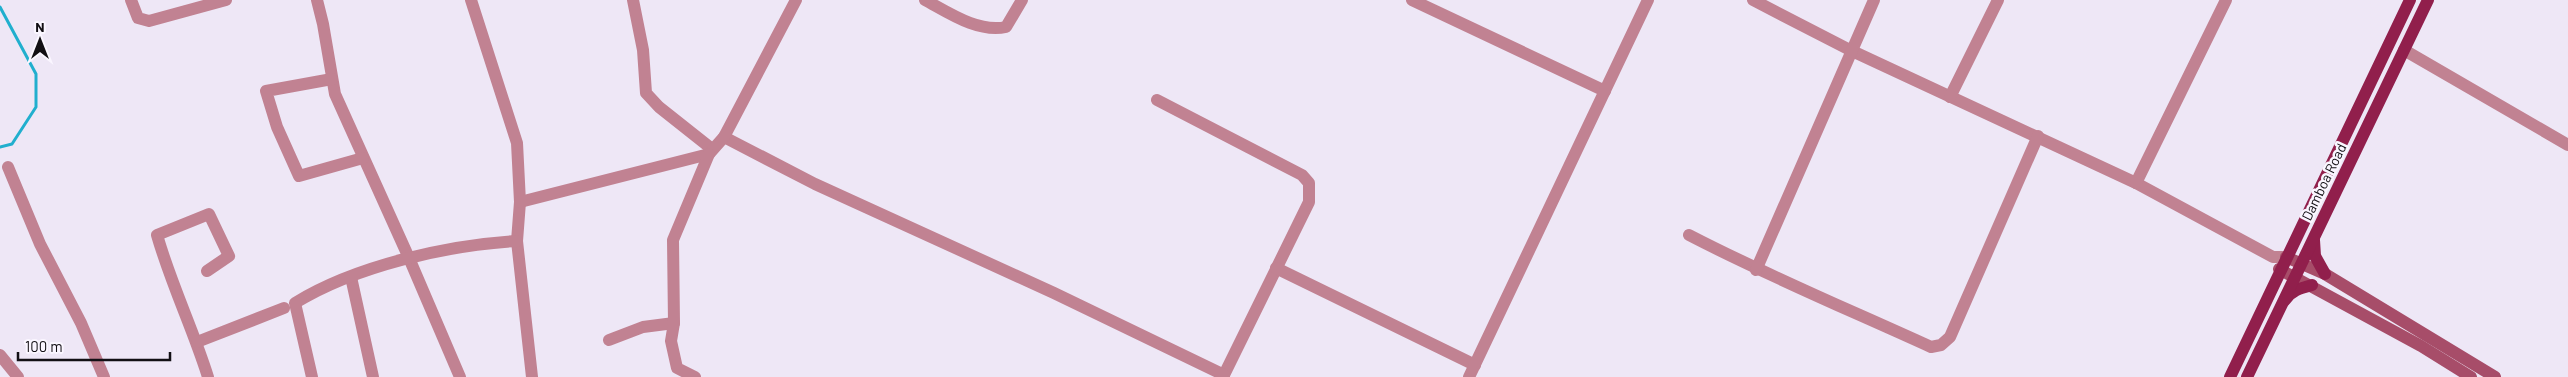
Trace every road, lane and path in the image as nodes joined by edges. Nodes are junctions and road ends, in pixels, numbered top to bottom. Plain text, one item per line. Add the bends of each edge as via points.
1 (131, 0) edge
2 (226, 0) edge
3 (317, 0) edge
4 (471, 0) edge
5 (633, 0) edge
6 (796, 0) edge
7 (925, 0) edge
8 (1022, 0) edge
9 (1412, 0) edge
10 (1648, 0) edge
11 (1753, 0) edge
12 (1874, 0) edge
13 (1998, 0) edge
14 (2226, 0) edge
15 (2410, 0) edge
16 (2428, 0) edge
17 (1850, 50) junction
18 (2404, 50) junction
19 (332, 79) junction
20 (1605, 91) junction
21 (1950, 97) junction
22 (1157, 100) dead end
23 (2038, 136) junction
24 (724, 137) junction
25 (2568, 146) edge
26 (711, 151) junction
27 (363, 158) junction
28 (8, 167) dead end
29 (2136, 183) junction
30 (520, 202) junction
31 (1690, 235) dead end
32 (2315, 235) junction
33 (517, 241) junction
34 (2280, 257) junction
35 (409, 258) junction
36 (2301, 262) junction
37 (1276, 268) junction
38 (2279, 269) junction
39 (1756, 270) junction
40 (208, 271) dead end
41 (2325, 274) junction
42 (2294, 276) junction
43 (351, 277) junction
44 (2312, 286) junction
45 (284, 308) dead end
46 (2279, 308) junction
47 (674, 323) junction
48 (609, 340) dead end
49 (197, 342) junction
50 (0, 355) edge
51 (1472, 371) edge
52 (1223, 376) edge
53 (18, 377) edge
54 (104, 377) edge
55 (208, 377) edge
56 (312, 377) edge
57 (373, 377) edge
58 (460, 377) edge
59 (532, 377) edge
60 (695, 377) edge
61 (2230, 377) edge
62 (2248, 377) edge
63 (2471, 377) edge
64 (2495, 377) edge

1 - 2 street via 138,18 149,21
3 - 19 street
4 - 30 street via 517,143
5 - 26 street via 646,93
6 - 24 street
7 - 8 street via 992,30 1006,27
9 - 20 street
10 - 20 street
11 - 17 street
12 - 17 street
13 - 21 street
14 - 29 street
15 - 34 main road, Damboa Road
16 - 18 main road, Damboa Road
17 - 21 street
17 - 39 street
18 - 25 street
18 - 32 main road, Damboa Road
19 - 27 street via 335,94
19 - 27 street via 266,91 276,127 299,176
20 - 51 street
21 - 23 street
22 - 37 street via 1302,175 1309,183 1309,202
23 - 29 street
23 - 39 street via 1950,337 1940,345 1931,347
24 - 26 street
24 - 52 street via 815,184 1054,293
26 - 30 street
26 - 47 street via 672,240
27 - 35 street
28 - 54 street via 40,244 81,323
29 - 34 street
30 - 33 street
31 - 39 street
32 - 36 main road, Damboa Road
32 - 41 main road via 2315,256
33 - 35 street
33 - 59 street
34 - 36 street
34 - 38 main road, Damboa Road
35 - 43 street
35 - 58 street
36 - 41 street
36 - 42 main road, Damboa Road
37 - 51 street
37 - 52 street
38 - 42 street
38 - 61 main road, Damboa Road
40 - 49 street via 229,256 209,214 157,235 168,272
41 - 64 street
42 - 44 street
42 - 46 main road, Damboa Road
43 - 56 street via 295,303
43 - 57 street
44 - 46 main road via 2290,294
44 - 63 street
45 - 49 street
46 - 62 main road, Damboa Road
47 - 48 street via 643,327
47 - 60 street via 671,341 677,368
49 - 55 street
50 - 53 street

